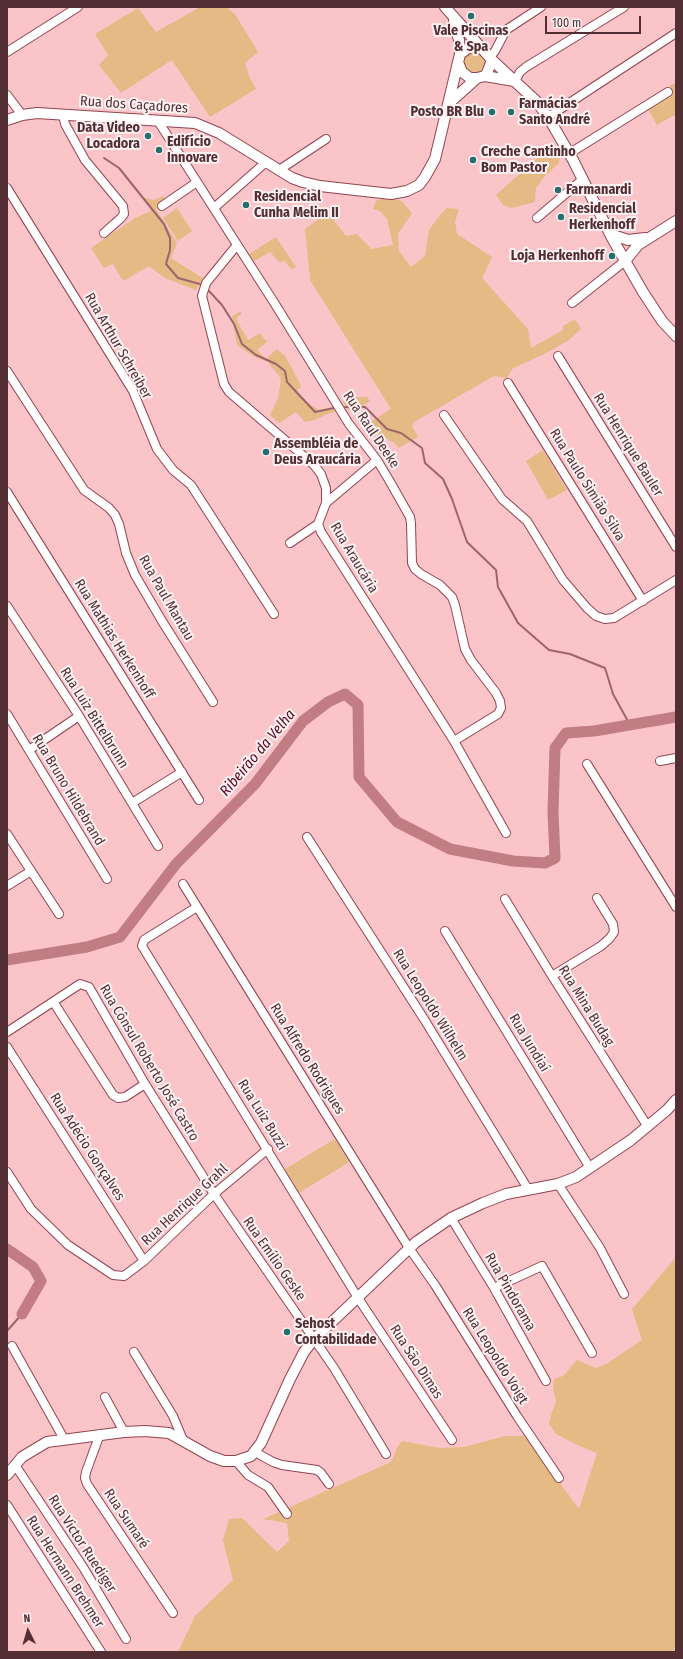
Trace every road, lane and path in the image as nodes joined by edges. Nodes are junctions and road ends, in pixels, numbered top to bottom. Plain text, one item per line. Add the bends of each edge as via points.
1 (78, 7) edge
2 (445, 7) edge
3 (541, 7) edge
4 (624, 7) edge
5 (453, 18) junction
6 (676, 33) edge
7 (480, 47) junction
8 (7, 52) edge
9 (459, 58) junction
10 (491, 59) junction
11 (481, 77) junction
12 (515, 81) junction
13 (668, 92) dead end
14 (7, 95) edge
15 (448, 104) junction
16 (22, 115) junction
17 (64, 115) junction
18 (548, 117) junction
19 (7, 120) edge
20 (158, 121) junction
21 (326, 139) dead end
22 (570, 154) junction
23 (266, 162) junction
24 (279, 170) junction
25 (583, 179) junction
26 (197, 182) junction
27 (7, 188) edge
28 (162, 206) dead end
29 (214, 208) junction
30 (537, 218) dead end
31 (676, 221) edge
32 (104, 233) dead end
33 (610, 234) junction
34 (647, 238) junction
35 (237, 245) junction
36 (625, 261) junction
37 (572, 303) dead end
38 (676, 336) edge
39 (558, 356) dead end
40 (7, 371) edge
41 (508, 383) dead end
42 (444, 415) dead end
43 (377, 460) junction
44 (7, 492) edge
45 (326, 502) junction
46 (318, 524) junction
47 (290, 543) dead end
48 (676, 547) edge
49 (676, 580) edge
50 (643, 601) junction
51 (7, 606) edge
52 (274, 614) dead end
53 (213, 702) dead end
54 (7, 714) edge
55 (79, 716) junction
56 (454, 741) junction
57 (29, 750) junction
58 (676, 758) edge
59 (660, 761) dead end
60 (587, 764) dead end
61 (182, 772) junction
62 (200, 800) dead end
63 (132, 803) junction
64 (506, 833) dead end
65 (7, 834) edge
66 (307, 837) dead end
67 (158, 846) dead end
68 (31, 871) junction
69 (107, 879) dead end
70 (183, 884) dead end
71 (7, 886) edge
72 (597, 898) dead end
73 (505, 899) dead end
74 (196, 907) junction
75 (676, 907) edge
76 (59, 914) dead end
77 (445, 931) dead end
78 (552, 976) junction
79 (54, 1003) junction
80 (7, 1032) edge
81 (7, 1047) edge
82 (145, 1084) junction
83 (676, 1100) edge
84 (648, 1127) junction
85 (268, 1149) junction
86 (590, 1168) junction
87 (7, 1172) edge
88 (558, 1184) junction
89 (528, 1189) junction
90 (214, 1194) junction
91 (451, 1218) junction
92 (409, 1248) junction
93 (144, 1261) junction
94 (494, 1288) junction
95 (624, 1294) dead end
96 (358, 1298) junction
97 (314, 1339) junction
98 (12, 1346) dead end
99 (134, 1352) dead end
100 (592, 1353) dead end
101 (546, 1381) dead end
102 (105, 1397) dead end
103 (124, 1432) junction
104 (100, 1434) junction
105 (64, 1439) junction
106 (183, 1440) junction
107 (452, 1440) dead end
108 (255, 1452) junction
109 (386, 1454) dead end
110 (236, 1461) junction
111 (15, 1465) junction
112 (7, 1474) edge
113 (559, 1478) dead end
114 (329, 1484) dead end
115 (7, 1506) edge
116 (287, 1514) dead end
117 (173, 1613) dead end
118 (126, 1639) dead end
119 (101, 1652) edge

1 - 8 street
2 - 5 main road
3 - 10 street via 506,30
4 - 12 street via 526,67
5 - 7 main road
5 - 9 main road via 459,40
6 - 18 street
7 - 9 main road via 470,47
7 - 10 main road
9 - 11 main road via 462,72 470,78
9 - 15 main road, Rua dos Caçadores
10 - 11 main road via 489,70
10 - 12 main road
11 - 12 main road
11 - 15 main road
12 - 18 main road
13 - 22 street
14 - 16 street
15 - 24 main road, Rua dos Caçadores via 432,166 419,185 406,191 391,194 320,186 292,178
16 - 17 main road, Rua dos Caçadores
16 - 19 main road, Rua dos Caçadores
17 - 20 main road, Rua dos Caçadores
17 - 32 street via 65,124 85,160 123,206 124,214
18 - 22 main road
20 - 23 main road, Rua dos Caçadores via 201,125
20 - 26 street, Rua Raul Deeke
21 - 24 street
22 - 25 main road
23 - 24 main road, Rua dos Caçadores
23 - 29 street
25 - 30 street
25 - 33 main road
26 - 28 street
26 - 29 street, Rua Raul Deeke
27 - 52 street, Rua Arthur Schreiber via 133,391 157,450 173,470 191,485
29 - 35 street, Rua Raul Deeke
31 - 34 main road
33 - 34 main road via 628,240
33 - 36 main road
34 - 36 main road via 633,249
35 - 43 street, Rua Raul Deeke via 349,424
35 - 45 street, Rua Araucária via 206,283 202,296 224,384 229,392 314,465 321,474 326,488
36 - 37 street
36 - 38 main road via 655,311
39 - 48 street, Rua Henrique Bauler
40 - 53 street, Rua Paul Mantau via 84,490 110,508 115,515 135,575
41 - 50 street, Rua Paulo Simião Silva
42 - 50 street via 502,500 527,522 563,580 587,608 596,616 614,618
43 - 45 street
43 - 56 street, Rua Raul Deeke via 410,517 412,563 415,569 440,585 452,597 465,649 500,701 498,714
44 - 61 street, Rua Mathias Herkenhoff
45 - 46 street, Rua Araucária
46 - 47 street
46 - 56 street, Rua Araucária via 326,541
49 - 50 street
51 - 55 street, Rua Luiz Bittelbrunn
54 - 57 street, Rua Bruno Hildebrand
55 - 57 street
55 - 63 street, Rua Luiz Bittelbrunn
56 - 64 street, Rua Araucária
57 - 69 street, Rua Bruno Hildebrand
58 - 59 street
60 - 75 street
61 - 62 street, Rua Mathias Herkenhoff
61 - 63 street
63 - 67 street, Rua Luiz Bittelbrunn
65 - 68 street
66 - 89 street, Rua Leopoldo Wilhelm via 424,1019
68 - 71 street
68 - 76 street
70 - 74 street, Rua Alfredo Rodrigues
72 - 78 street via 613,924 614,932 601,946
73 - 78 street, Rua Mina Budag
74 - 85 street, Rua Luiz Buzzi via 144,940 142,946
74 - 92 street, Rua Alfredo Rodrigues
77 - 86 street, Rua Jundiaí
78 - 84 street, Rua Mina Budag
79 - 80 street, Rua Cônsul Roberto José Castro
79 - 82 street via 113,1095 118,1098 125,1097
79 - 82 street, Rua Cônsul Roberto José Castro via 80,984 89,987
81 - 93 street, Rua Adécio Gonçalves
82 - 90 street, Rua Cônsul Roberto José Castro
83 - 84 main road
84 - 86 main road
85 - 90 street, Rua Henrique Grahl
85 - 96 street, Rua Luiz Buzzi
86 - 88 main road
87 - 93 street, Rua Henrique Grahl via 31,1210 68,1245 113,1275 124,1276
88 - 89 main road
88 - 95 street via 600,1248
89 - 91 main road via 506,1194
90 - 93 street, Rua Henrique Grahl
90 - 97 street, Rua Emílio Geske
91 - 92 main road
91 - 94 street, Rua Pindorama
92 - 96 main road
92 - 113 street, Rua Leopoldo Voigt via 435,1284
94 - 100 street via 542,1266
94 - 101 street, Rua Pindorama
96 - 97 main road
96 - 107 street, Rua São Dimas
97 - 108 main road via 304,1352
97 - 109 street, Rua Emílio Geske
98 - 105 street
99 - 106 street via 173,1416
102 - 103 street
103 - 104 main road
103 - 106 main road via 158,1431
104 - 105 main road
104 - 117 street, Rua Sumaré via 86,1472 87,1484
105 - 111 main road via 38,1446 25,1454
106 - 110 main road via 210,1456 224,1461
108 - 110 main road via 243,1460
108 - 114 street via 282,1465 317,1470
110 - 116 street via 248,1475 268,1487
111 - 112 main road
111 - 118 street, Rua Victor Ruediger via 83,1567
115 - 119 street, Rua Hermann Brehmer

